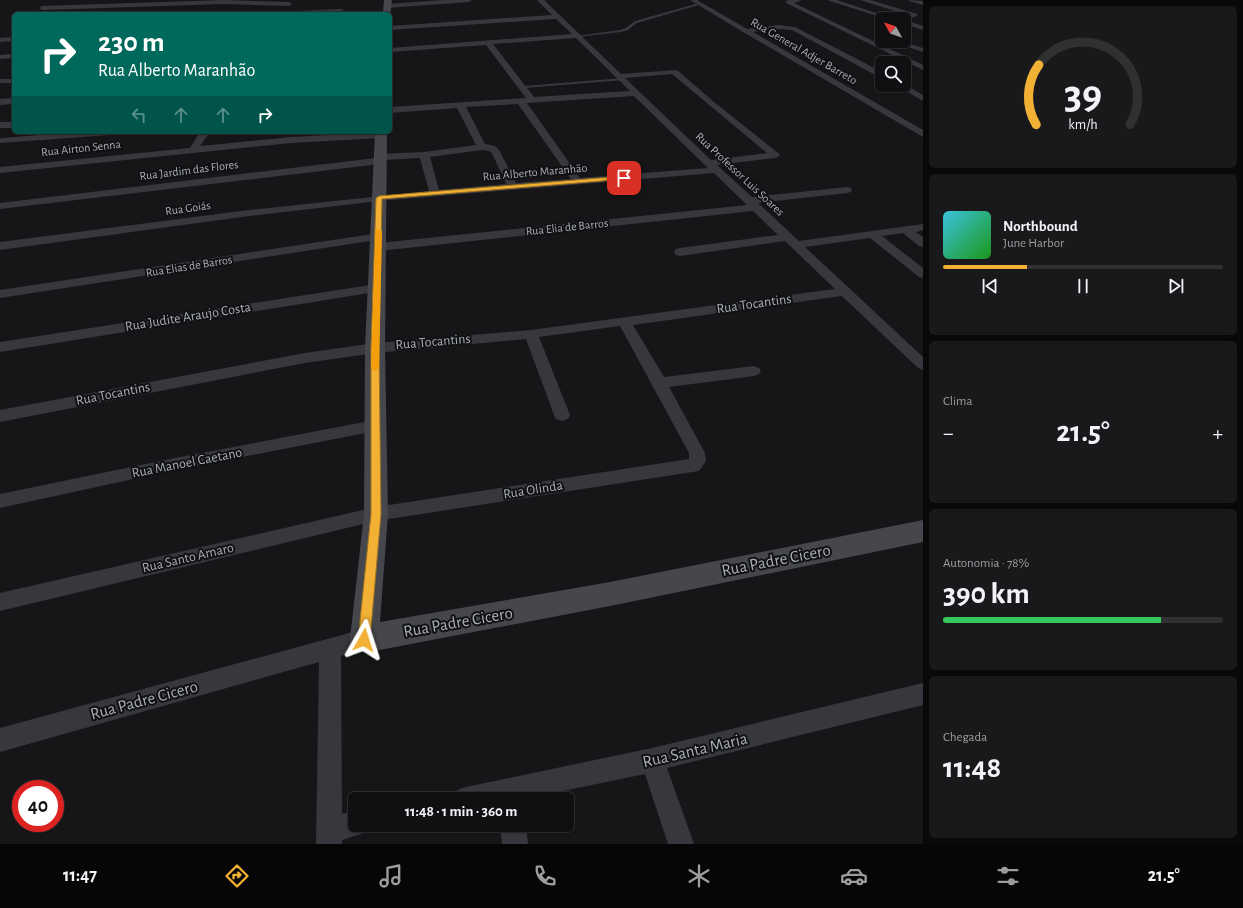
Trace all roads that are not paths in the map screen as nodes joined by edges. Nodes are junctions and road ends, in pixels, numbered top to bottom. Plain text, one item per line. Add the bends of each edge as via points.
1 (142, 0) edge
2 (463, 0) edge
3 (469, 0) edge
4 (540, 0) edge
5 (799, 0) edge
6 (830, 0) edge
7 (863, 0) edge
8 (911, 0) edge
9 (290, 2) edge
10 (697, 2) edge
11 (923, 3) edge
12 (137, 5) junction
13 (387, 7) edge
14 (42, 8) dead end
15 (856, 8) junction
16 (843, 10) dead end
17 (341, 11) dead end
18 (129, 12) edge
19 (288, 12) edge
20 (314, 12) edge
21 (905, 12) edge
22 (875, 16) edge
23 (558, 17) junction
24 (828, 20) junction
25 (911, 25) edge
26 (392, 28) edge
27 (921, 29) edge
28 (745, 30) junction
29 (868, 33) dead end
30 (578, 36) junction
31 (12, 39) edge
32 (0, 40) edge
33 (489, 44) junction
34 (911, 46) edge
35 (392, 50) edge
36 (923, 50) edge
37 (12, 56) edge
38 (0, 57) edge
39 (923, 68) edge
40 (875, 71) edge
41 (621, 78) junction
42 (12, 81) edge
43 (0, 82) edge
44 (524, 87) junction
45 (911, 91) edge
46 (636, 93) junction
47 (923, 98) edge
48 (520, 100) junction
49 (532, 100) junction
50 (12, 101) edge
51 (0, 102) edge
52 (460, 105) junction
53 (392, 110) edge
54 (0, 125) edge
55 (12, 125) edge
56 (12, 132) edge
57 (88, 134) edge
58 (204, 134) edge
59 (351, 134) edge
60 (381, 134) edge
61 (923, 134) edge
62 (291, 136) edge
63 (1, 142) edge
64 (482, 147) junction
65 (193, 150) junction
66 (424, 155) junction
67 (380, 159) junction
68 (713, 166) junction
69 (0, 170) edge
70 (578, 182) junction
71 (512, 187) junction
72 (847, 190) dead end
73 (435, 193) junction
74 (379, 198) junction
75 (753, 204) junction
76 (0, 206) edge
77 (923, 227) edge
78 (905, 229) junction
79 (872, 234) junction
80 (793, 241) junction
81 (379, 242) junction
82 (923, 243) edge
83 (0, 246) edge
84 (680, 252) dead end
85 (923, 274) edge
86 (377, 288) junction
87 (845, 292) junction
88 (0, 294) edge
89 (624, 321) junction
90 (531, 334) junction
91 (0, 347) edge
92 (375, 348) junction
93 (923, 365) edge
94 (754, 371) dead end
95 (659, 383) junction
96 (562, 415) dead end
97 (0, 416) edge
98 (375, 426) junction
99 (0, 501) edge
100 (376, 514) junction
101 (923, 531) edge
102 (0, 602) edge
103 (364, 640) junction
104 (330, 650) junction
105 (923, 694) edge
106 (0, 740) edge
107 (652, 760) junction
108 (519, 792) edge
109 (348, 828) edge
110 (514, 832) edge
111 (329, 837) edge
112 (515, 844) edge
113 (681, 844) edge

1 - 12 street
2 - 3 street
2 - 13 street
4 - 23 street, Rua Professor Luis Soares
5 - 24 street via 788,2
6 - 15 street
7 - 21 street
8 - 11 street
9 - 12 street
9 - 19 street
10 - 28 street, Rua General Adjer Barreto
10 - 30 lane via 636,22 627,29
12 - 14 street
12 - 18 street
15 - 16 street
15 - 22 street
17 - 20 street
23 - 26 street
23 - 30 street, Rua Professor Luis Soares
24 - 29 street
24 - 39 street
25 - 27 street
28 - 40 street via 793,28
28 - 61 street, Rua General Adjer Barreto
30 - 33 street
30 - 41 street, Rua Professor Luis Soares
31 - 32 street
33 - 35 street
33 - 44 street
34 - 36 street
37 - 38 street
41 - 44 lane
41 - 46 street, Rua Professor Luis Soares
41 - 68 street, Rua Alberto Maranhão via 674,72 775,155
42 - 43 street
44 - 49 street
45 - 47 street
46 - 49 street
46 - 68 street, Rua Professor Luis Soares
48 - 49 street
48 - 52 street
48 - 70 street
50 - 51 street
52 - 53 street
52 - 64 street
54 - 55 street
56 - 63 street
57 - 63 street
58 - 65 street
59 - 62 street, Rua Airton Senna
60 - 67 street
62 - 65 street, Rua Airton Senna
64 - 66 street, Rua Jardim das Flores
64 - 71 street via 492,148 496,152
65 - 69 street, Rua Airton Senna
66 - 67 street, Rua Jardim das Flores
66 - 73 street
67 - 74 street
67 - 76 street, Rua Jardim das Flores
68 - 70 street, Rua Alberto Maranhão
68 - 75 street, Rua Professor Luis Soares
70 - 71 street, Rua Alberto Maranhão
71 - 73 street, Rua Alberto Maranhão
72 - 75 street, Rua Elia de Barros
73 - 74 street, Rua Alberto Maranhão
74 - 81 street
74 - 83 street, Rua Goiás
75 - 80 street, Rua Professor Luis Soares
75 - 81 street, Rua Elia de Barros
77 - 78 street
78 - 79 street
78 - 82 street
79 - 80 street
79 - 85 street
80 - 84 street
80 - 87 street, Rua Professor Luis Soares
81 - 86 street
81 - 88 street, Rua Elias de Barros
86 - 91 street, Rua Judite Araujo Costa
86 - 92 street
87 - 89 street, Rua Tocantins
87 - 93 street, Rua Professor Luis Soares
89 - 90 street, Rua Tocantins
89 - 95 street
90 - 92 street, Rua Tocantins
90 - 96 street
92 - 97 street, Rua Tocantins via 305,358
92 - 98 street
94 - 95 street
95 - 100 street, Rua Olinda via 697,453 698,462 690,466
98 - 99 street, Rua Manoel Caetano
98 - 100 street
100 - 102 street, Rua Santo Amaro
100 - 103 street
101 - 103 street, Rua Padre Cicero via 602,596
103 - 104 street, Rua Padre Cicero
104 - 106 street, Rua Padre Cicero
104 - 111 street
105 - 107 street, Rua Santa Maria
107 - 108 street, Rua Santa Maria
107 - 113 street
109 - 111 street
110 - 112 street

